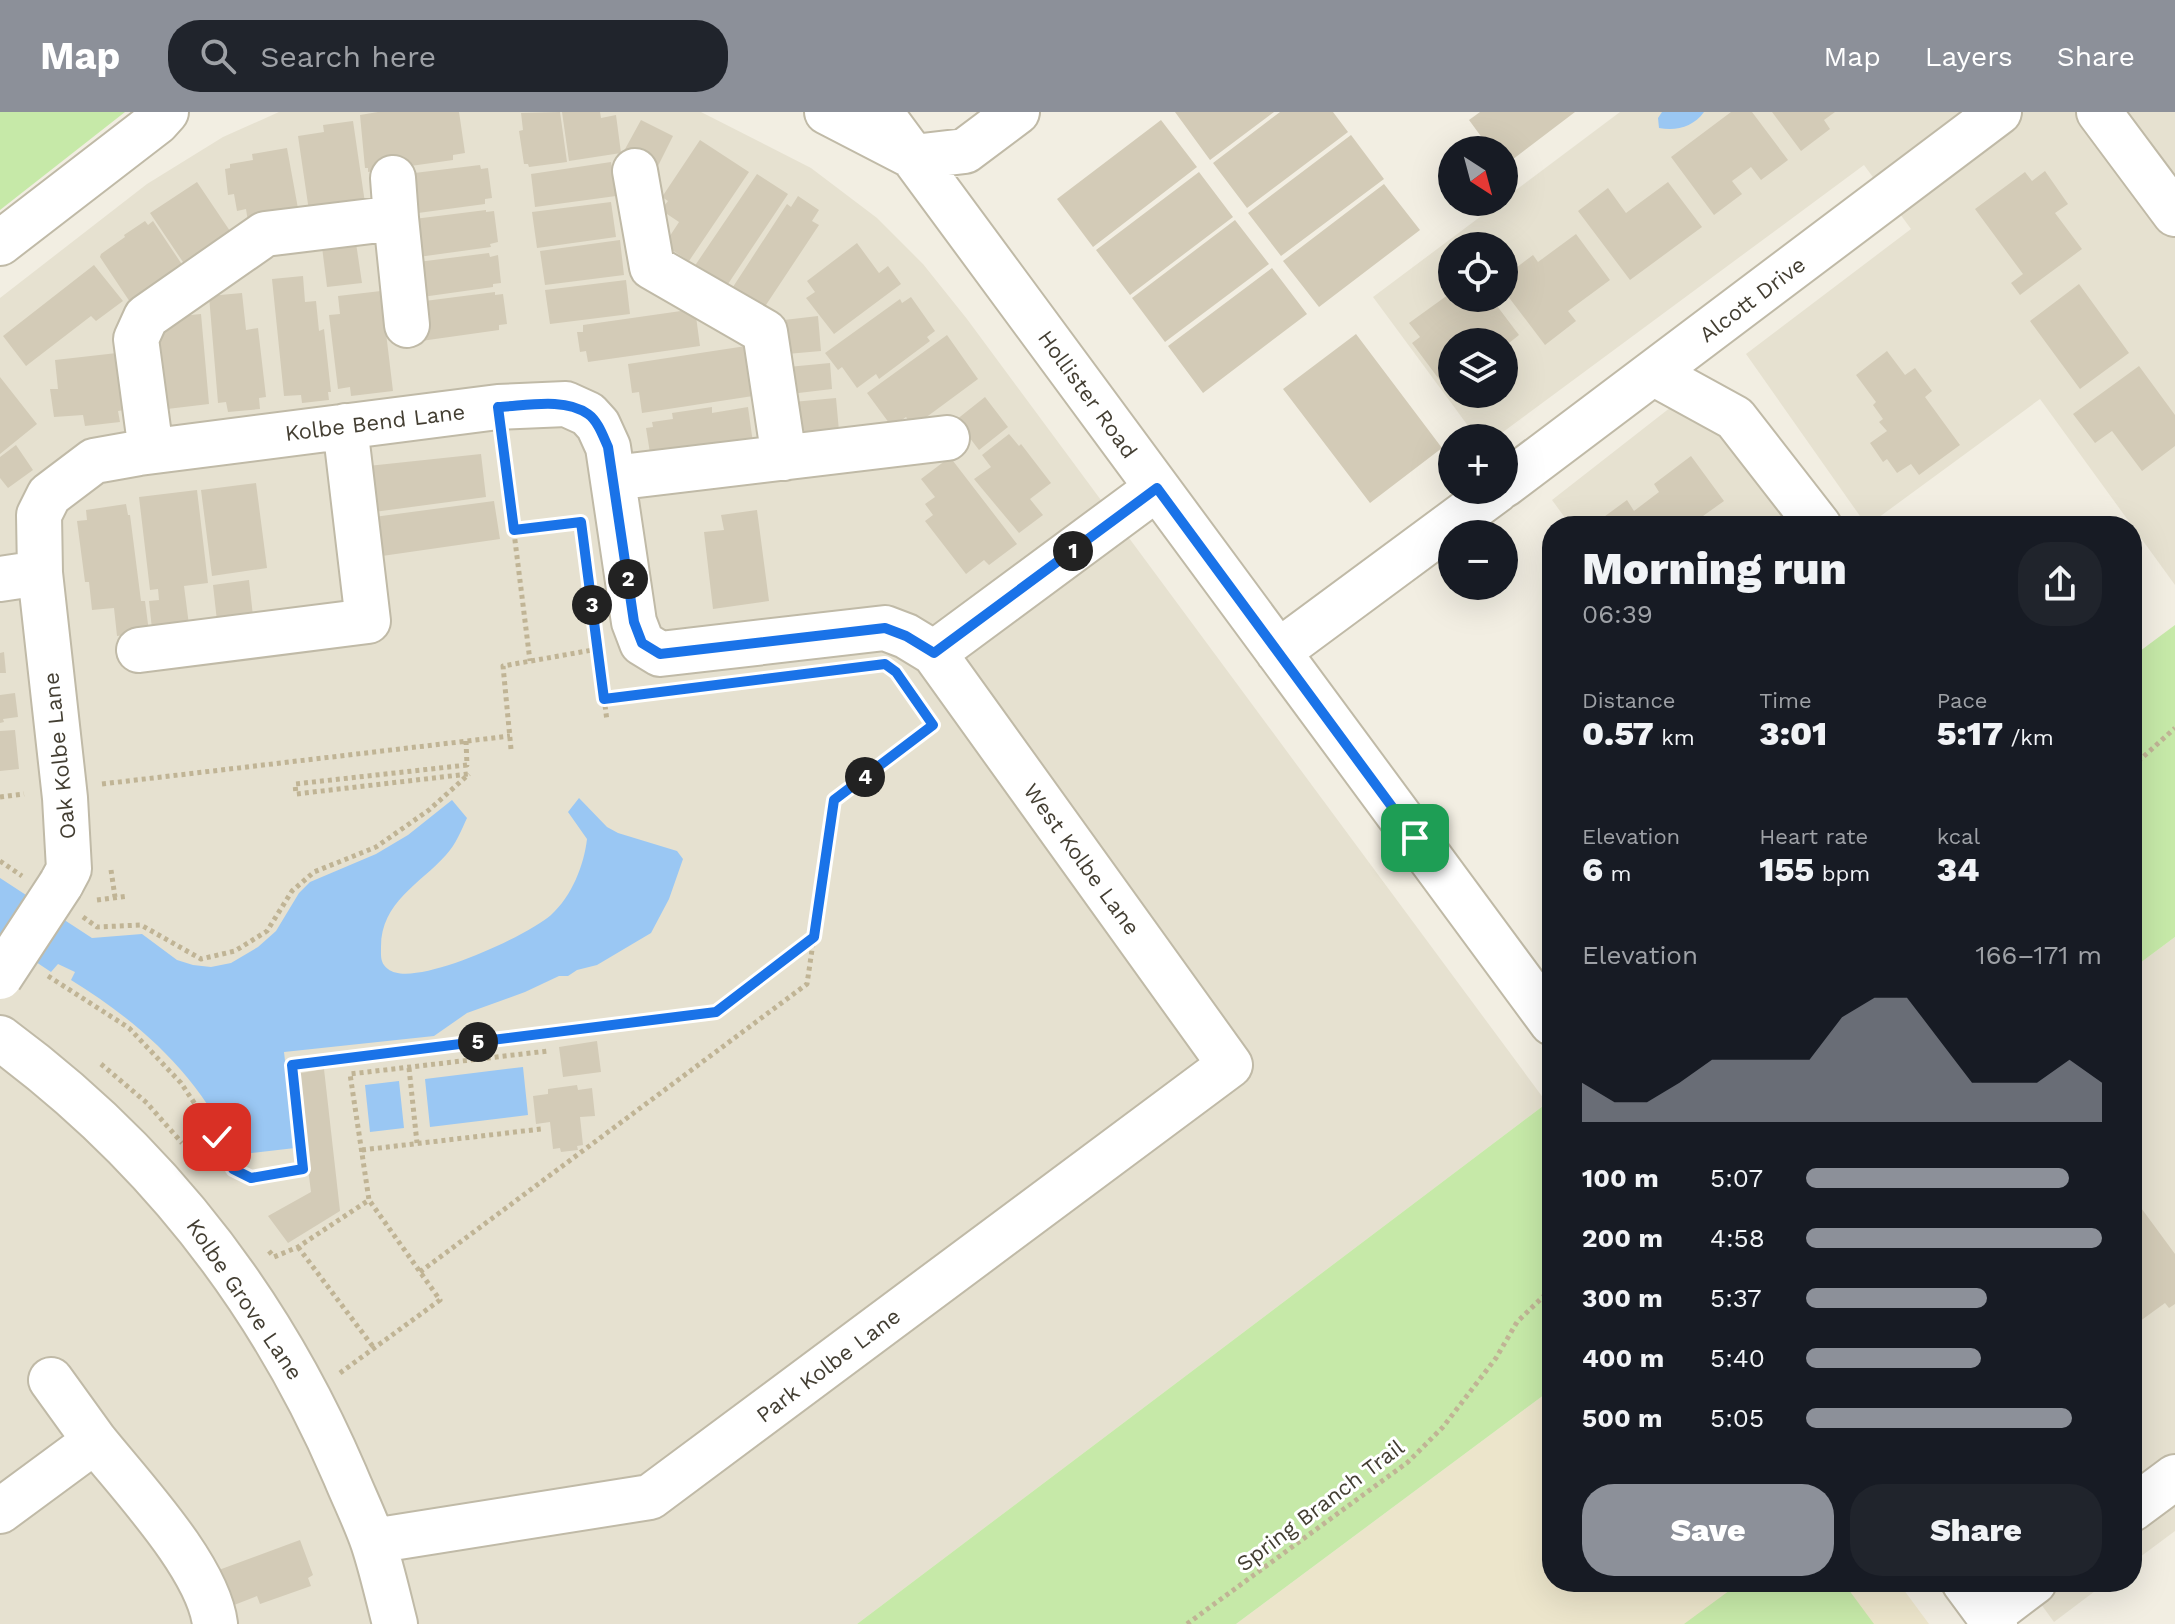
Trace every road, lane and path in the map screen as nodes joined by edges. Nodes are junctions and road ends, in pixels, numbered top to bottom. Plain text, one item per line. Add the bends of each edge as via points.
1 (827, 112) edge
2 (880, 112) edge
3 (1017, 112) edge
4 (1999, 112) edge
5 (2099, 112) edge
6 (167, 115) edge
7 (914, 157) junction
8 (635, 171) dead end
9 (2175, 214) edge
10 (0, 243) edge
11 (407, 325) dead end
12 (1653, 373) junction
13 (498, 407) junction
14 (345, 426) junction
15 (947, 438) dead end
16 (151, 451) junction
17 (784, 458) junction
18 (1518, 474) edge
19 (613, 478) junction
20 (1157, 488) junction
21 (1478, 504) edge
22 (39, 515) joint
23 (1811, 516) edge
24 (581, 522) dead end
25 (514, 530) junction
26 (20, 576) edge
27 (595, 633) dead end
28 (598, 649) junction
29 (139, 650) dead end
30 (1278, 652) junction
31 (934, 653) junction
32 (530, 661) junction
33 (650, 693) dead end
34 (604, 699) junction
35 (925, 715) dead end
36 (607, 721) dead end
37 (2175, 728) edge
38 (510, 736) junction
39 (466, 741) junction
40 (511, 749) dead end
41 (2142, 758) edge
42 (64, 788) junction
43 (0, 797) edge
44 (0, 861) edge
45 (55, 892) junction
46 (814, 937) junction
47 (20, 974) edge
48 (1542, 1009) edge
49 (0, 1038) edge
50 (548, 1051) dead end
51 (95, 1059) dead end
52 (1230, 1065) joint
53 (409, 1068) junction
54 (541, 1129) dead end
55 (417, 1143) junction
56 (184, 1145) dead end
57 (362, 1150) junction
58 (369, 1200) junction
59 (265, 1246) dead end
60 (298, 1247) junction
61 (420, 1272) junction
62 (1542, 1298) edge
63 (374, 1348) junction
64 (51, 1380) dead end
65 (308, 1396) junction
66 (95, 1441) junction
67 (2175, 1477) edge
68 (2142, 1502) edge
69 (0, 1511) edge
70 (373, 1541) junction
71 (2013, 1592) edge
72 (1982, 1607) edge
73 (215, 1624) edge
74 (395, 1624) edge
75 (1187, 1624) edge

1 - 7 street
2 - 7 street, Hollister Road
3 - 7 street via 965,151
4 - 12 street, Alcott Drive
5 - 9 street
6 - 10 street
7 - 20 street, Hollister Road
8 - 17 street via 652,267 765,332
11 - 16 street via 394,198 265,234 146,317 136,339
12 - 18 street, Alcott Drive
12 - 23 street via 1735,418
13 - 14 street, Kolbe Bend Lane
13 - 19 street, Kolbe Bend Lane via 566,404 588,414 608,447
13 - 25 path
14 - 16 street, Kolbe Bend Lane
14 - 29 street via 370,634
15 - 17 street
16 - 22 street, Kolbe Bend Lane via 94,461 49,495
17 - 19 street
19 - 31 street, Kolbe Bend Lane via 634,622 642,643 660,654 885,628
20 - 30 street, Hollister Road
20 - 31 street
21 - 30 street
22 - 26 street, Oak Kolbe Lane
24 - 25 path
25 - 32 path
26 - 42 street, Oak Kolbe Lane
27 - 28 path
28 - 32 path
28 - 34 path
30 - 48 street, Hollister Road
31 - 52 street, West Kolbe Lane
32 - 38 path via 503,666
33 - 34 path
34 - 36 path
35 - 46 path via 933,725 834,800
37 - 41 path
38 - 39 path
38 - 40 path
39 - 42 path
39 - 45 path via 467,765 295,784 296,794 469,774 376,847 314,872 292,891 267,931 235,951 201,959 141,925 97,927
42 - 43 path
42 - 45 street, Oak Kolbe Lane via 69,869
44 - 45 path
45 - 47 street, Oak Kolbe Lane, bridge
46 - 47 path via 716,1012 292,1065 303,1169 251,1178 233,1169 181,1083 129,1028 99,1006
46 - 61 path via 807,984
49 - 65 street, Kolbe Grove Lane via 69,1092 201,1228
50 - 53 path
51 - 56 path via 147,1103
52 - 70 street, Park Kolbe Lane via 650,1497
53 - 55 path
53 - 57 path via 350,1074
54 - 55 path
55 - 57 path
57 - 58 path
58 - 60 path
58 - 61 path
59 - 60 path via 274,1257
60 - 63 path
61 - 63 path via 440,1300
62 - 75 path, Spring Branch Trail via 1517,1322 1443,1427 1408,1462
63 - 65 path
64 - 66 street
65 - 70 street, Kolbe Grove Lane
66 - 69 street
66 - 73 street via 200,1579
67 - 68 street
70 - 74 street, Kolbe Grove Lane
71 - 72 street

